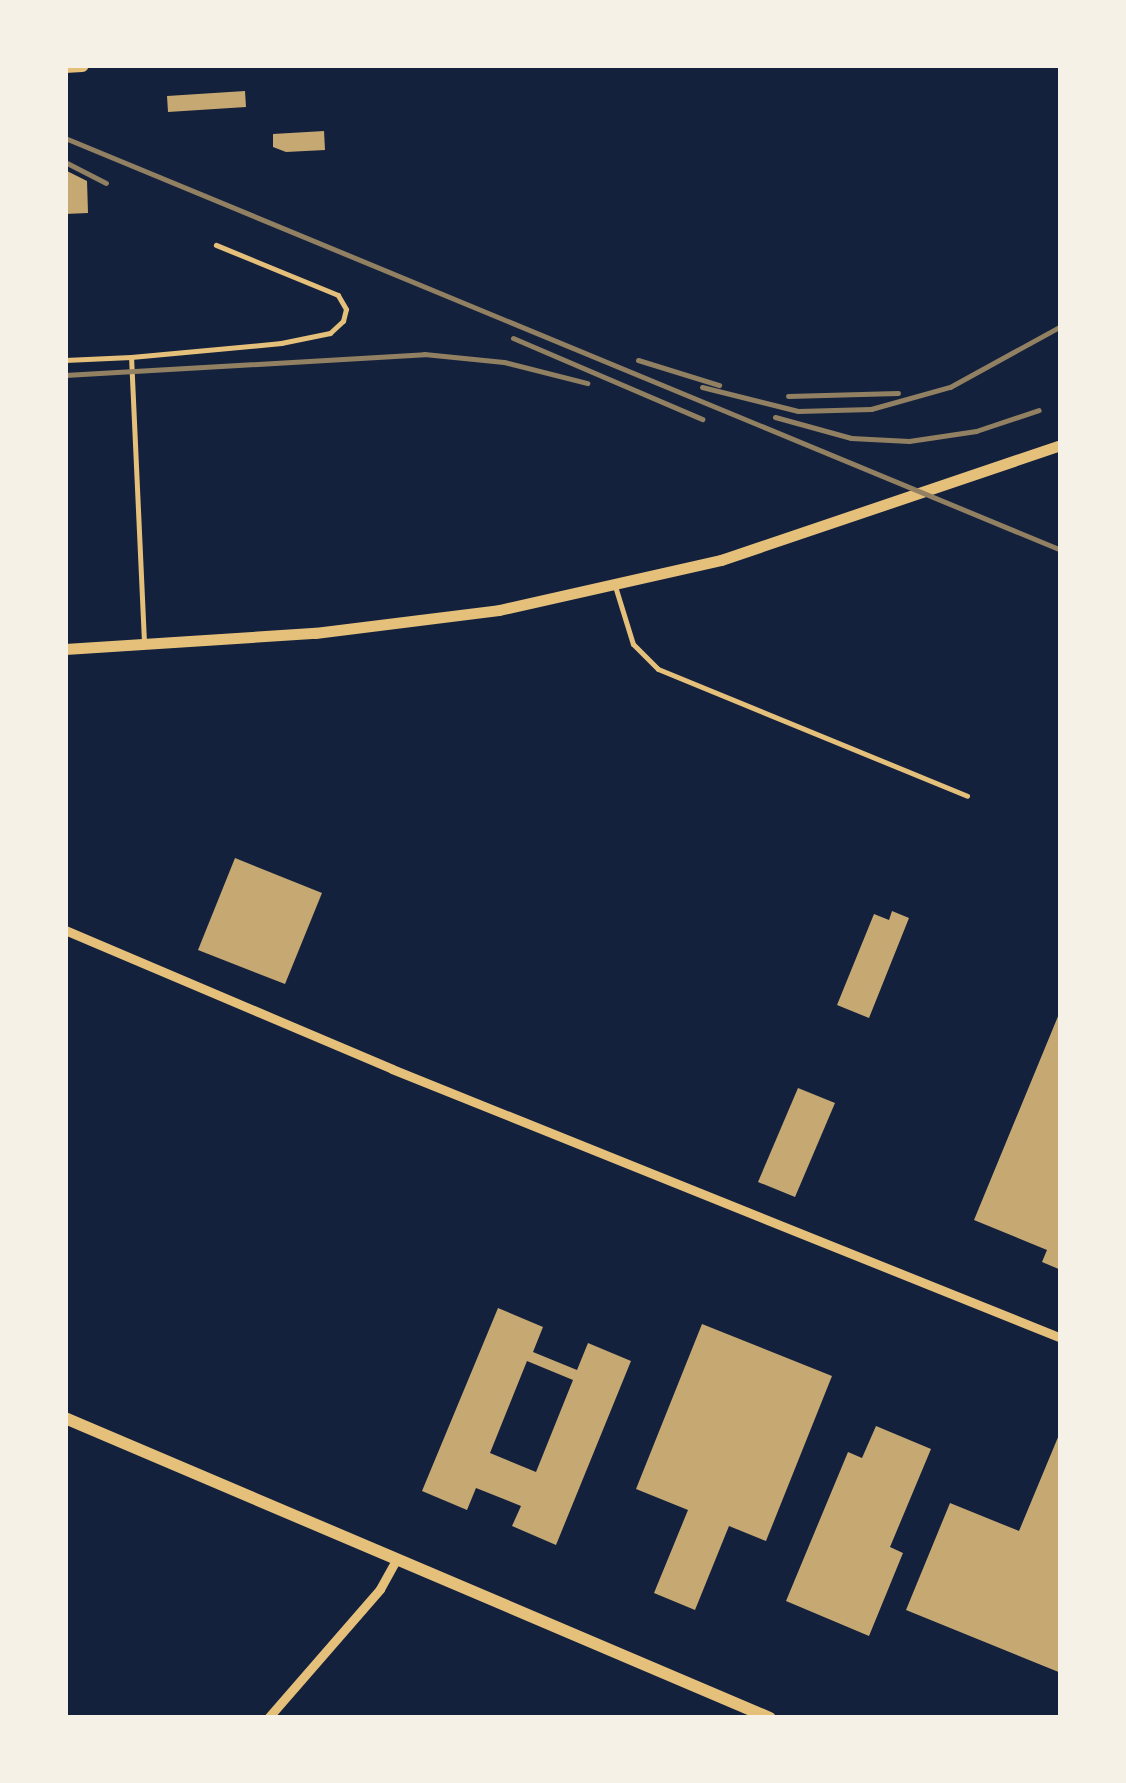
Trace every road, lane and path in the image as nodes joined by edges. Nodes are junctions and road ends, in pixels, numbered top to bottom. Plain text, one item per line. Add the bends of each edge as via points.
1 (82, 65) edge
2 (65, 66) edge
3 (216, 245) dead end
4 (131, 357) junction
5 (65, 360) edge
6 (1061, 446) edge
7 (615, 586) junction
8 (144, 645) junction
9 (65, 649) edge
10 (968, 796) dead end
11 (65, 930) edge
12 (1061, 1338) edge
13 (65, 1418) edge
14 (396, 1560) junction
15 (268, 1718) edge
16 (770, 1718) edge

1 - 2 main road
3 - 4 lane via 338,295 346,309 343,321 330,333 281,343
4 - 5 lane
4 - 8 lane
6 - 7 street via 803,534
7 - 8 street via 408,624
7 - 10 lane via 632,644 658,670
8 - 9 street
11 - 12 street
13 - 14 main road
14 - 15 street via 380,1589
14 - 16 main road

